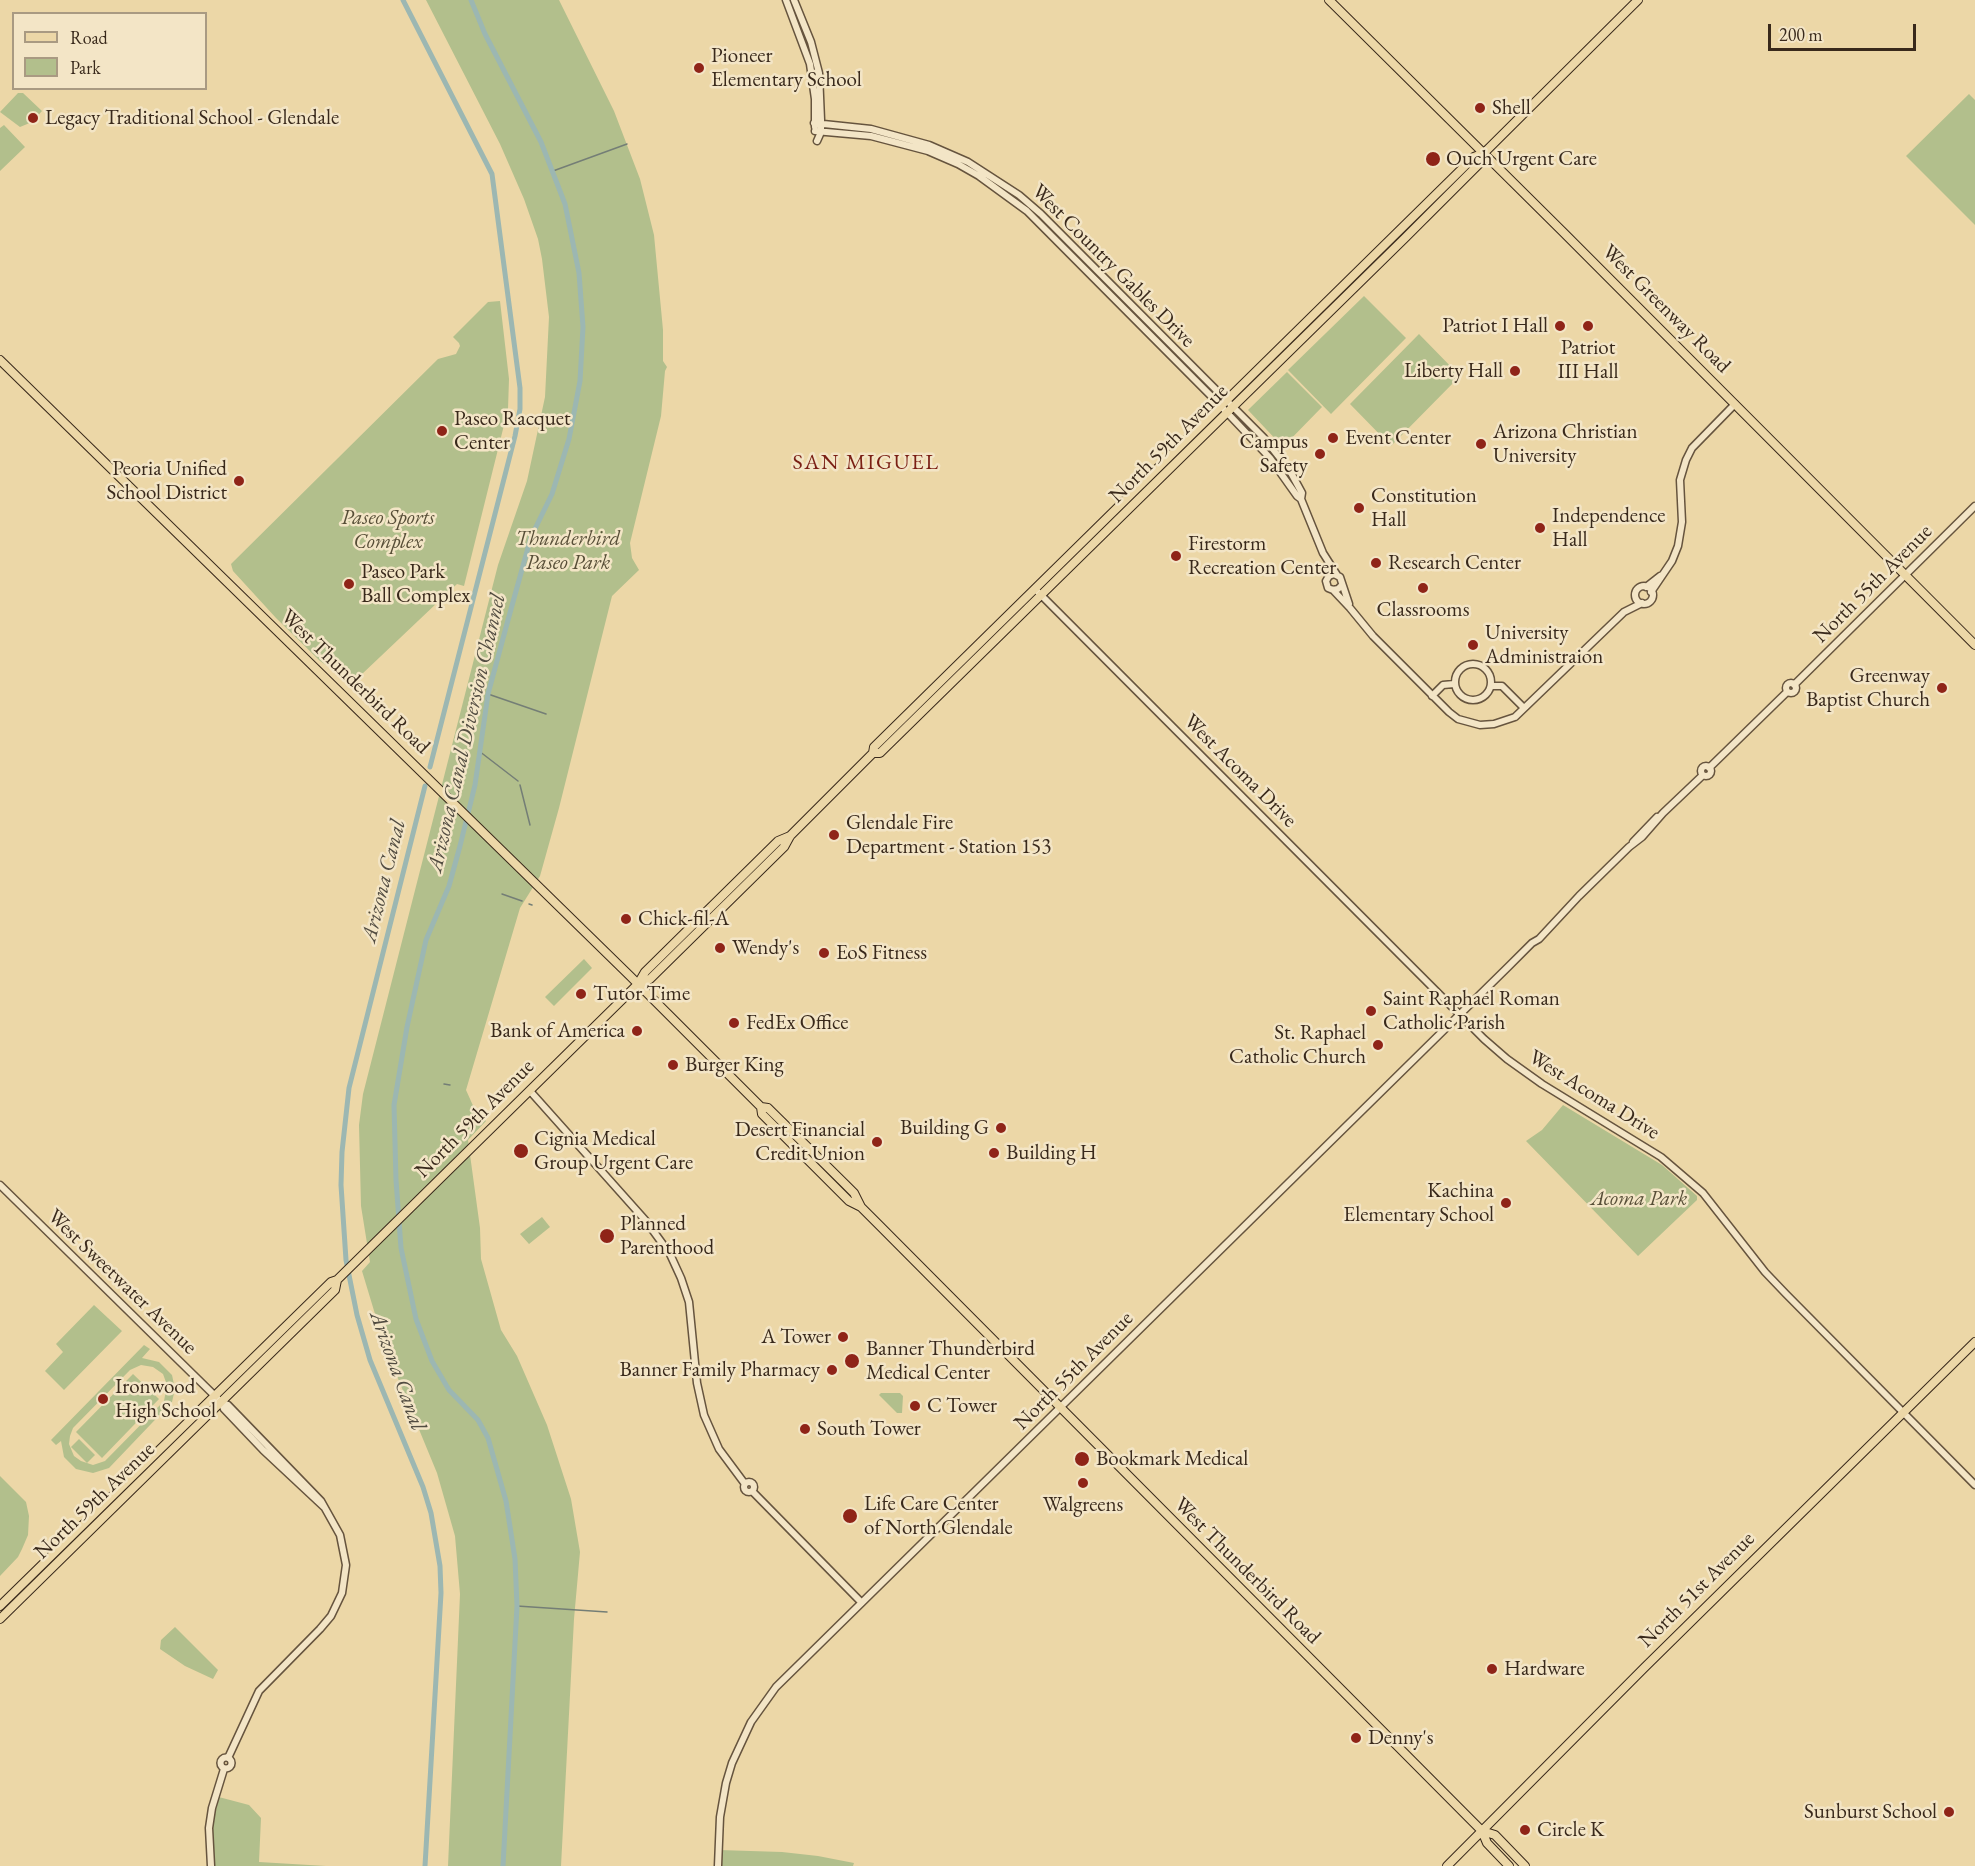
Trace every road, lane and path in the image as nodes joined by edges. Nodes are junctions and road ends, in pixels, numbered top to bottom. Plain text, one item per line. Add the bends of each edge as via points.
1 (1329, 0) edge
2 (1638, 0) edge
3 (791, 3) edge
4 (818, 124) junction
5 (1484, 153) junction
6 (1439, 190) junction
7 (1446, 197) junction
8 (1410, 219) junction
9 (1418, 226) junction
10 (0, 360) edge
11 (1223, 403) junction
12 (1735, 404) junction
13 (1229, 410) junction
14 (1975, 506) edge
15 (1323, 553) junction
16 (1337, 575) junction
17 (1906, 575) junction
18 (1660, 576) junction
19 (1327, 578) junction
20 (1342, 585) junction
21 (1646, 587) junction
22 (1035, 589) junction
23 (1333, 590) junction
24 (1652, 592) junction
25 (1635, 594) junction
26 (1041, 595) junction
27 (1642, 603) junction
28 (1350, 608) junction
29 (1624, 612) junction
30 (1975, 645) edge
31 (1454, 684) junction
32 (1491, 686) junction
33 (1432, 696) junction
34 (1524, 708) junction
35 (873, 753) junction
36 (790, 836) junction
37 (697, 921) junction
38 (688, 942) junction
39 (639, 984) junction
40 (1459, 1015) junction
41 (530, 1091) junction
42 (761, 1107) junction
43 (801, 1152) junction
44 (845, 1184) junction
45 (0, 1185) edge
46 (861, 1207) junction
47 (1975, 1342) edge
48 (218, 1399) junction
49 (1060, 1408) junction
50 (1903, 1413) junction
51 (1975, 1485) edge
52 (103, 1505) junction
53 (99, 1522) junction
54 (861, 1602) junction
55 (0, 1606) edge
56 (0, 1619) edge
57 (1482, 1831) junction
58 (210, 1866) edge
59 (718, 1866) edge
60 (1447, 1866) edge
61 (1509, 1866) edge
62 (1526, 1866) edge

1 - 5 main road, West Greenway Road
2 - 5 main road, North 59th Avenue
3 - 4 street via 811,70
4 - 11 street, West Country Gables Drive via 871,129 929,145 1006,185 1041,214
4 - 11 street, West Country Gables Drive via 818,131 871,136 928,151 993,185 1037,220
5 - 6 main road, North 59th Avenue via 1474,157
5 - 7 main road, North 59th Avenue via 1480,163
5 - 12 main road, West Greenway Road
6 - 7 main road
6 - 8 main road, North 59th Avenue
7 - 9 main road, North 59th Avenue
8 - 9 main road
8 - 11 main road, North 59th Avenue
9 - 13 main road, North 59th Avenue
10 - 39 main road, West Thunderbird Road
11 - 13 street, West Country Gables Drive
11 - 22 main road, North 59th Avenue
12 - 17 main road, West Greenway Road
12 - 18 street via 1692,448 1686,460 1680,480 1681,534 1675,553
13 - 15 street, West Country Gables Drive via 1301,499
13 - 26 main road, North 59th Avenue
14 - 17 street, North 55th Avenue
15 - 16 street, West Country Gables Drive
15 - 19 street, West Country Gables Drive
16 - 19 street
16 - 20 street, West Country Gables Drive
17 - 30 main road, West Greenway Road
17 - 40 street, North 55th Avenue via 1794,685 1794,691 1787,692 1709,768 1710,774 1703,775 1639,834 1539,939
18 - 21 street
18 - 24 street
19 - 23 street, West Country Gables Drive via 1327,586
20 - 23 street
20 - 28 street, West Country Gables Drive
21 - 24 street
21 - 25 street
22 - 26 street, West Acoma Drive
22 - 35 main road, North 59th Avenue via 874,747
23 - 28 street, West Country Gables Drive
24 - 27 street via 1650,601
25 - 27 street
25 - 29 street
26 - 35 main road, North 59th Avenue via 880,753
26 - 40 street, West Acoma Drive
27 - 29 street
28 - 33 street, West Country Gables Drive
29 - 34 street, West Country Gables Drive
31 - 32 street via 1460,696 1471,701 1484,697
31 - 32 street via 1462,667 1474,663 1489,674
31 - 33 street via 1443,685
32 - 34 street via 1502,686
33 - 34 street, West Country Gables Drive via 1458,719 1480,725 1515,717
35 - 36 main road, North 59th Avenue
36 - 37 main road, North 59th Avenue via 778,841
36 - 38 main road, North 59th Avenue via 784,848
37 - 38 main road via 687,935
37 - 39 main road, North 59th Avenue via 645,972
38 - 39 main road, North 59th Avenue via 650,979
39 - 41 main road, North 59th Avenue
39 - 42 main road, West Thunderbird Road
40 - 49 street, North 55th Avenue
40 - 50 street, West Acoma Drive via 1533,1077 1652,1151 1684,1176 1707,1198 1765,1272
41 - 48 main road, North 59th Avenue via 331,1282
41 - 54 street via 646,1221 670,1254 689,1302 697,1383 704,1415 719,1449 745,1484 752,1483 752,1491
42 - 43 main road, West Thunderbird Road via 762,1114
42 - 44 main road, West Thunderbird Road via 768,1108
43 - 44 main road via 834,1180
43 - 46 main road, West Thunderbird Road via 849,1201
44 - 46 main road, West Thunderbird Road
45 - 48 street, West Sweetwater Avenue
46 - 49 main road, West Thunderbird Road
47 - 50 main road, North 51st Avenue
48 - 52 main road, North 59th Avenue
48 - 53 main road, North 59th Avenue
48 - 58 street, West Sweetwater Avenue via 256,1443 324,1507 337,1528 346,1565 344,1587 326,1623 259,1691 249,1709 212,1808
49 - 54 street, North 55th Avenue
49 - 57 main road, West Thunderbird Road
50 - 51 street, West Acoma Drive
50 - 57 main road, North 51st Avenue
52 - 53 main road
52 - 55 main road, North 59th Avenue
53 - 56 main road, North 59th Avenue
54 - 59 street, North 55th Avenue via 776,1687 748,1728 726,1783
57 - 60 main road, North 51st Avenue
57 - 61 main road, West Thunderbird Road via 1487,1843
57 - 62 main road, West Thunderbird Road via 1495,1835

